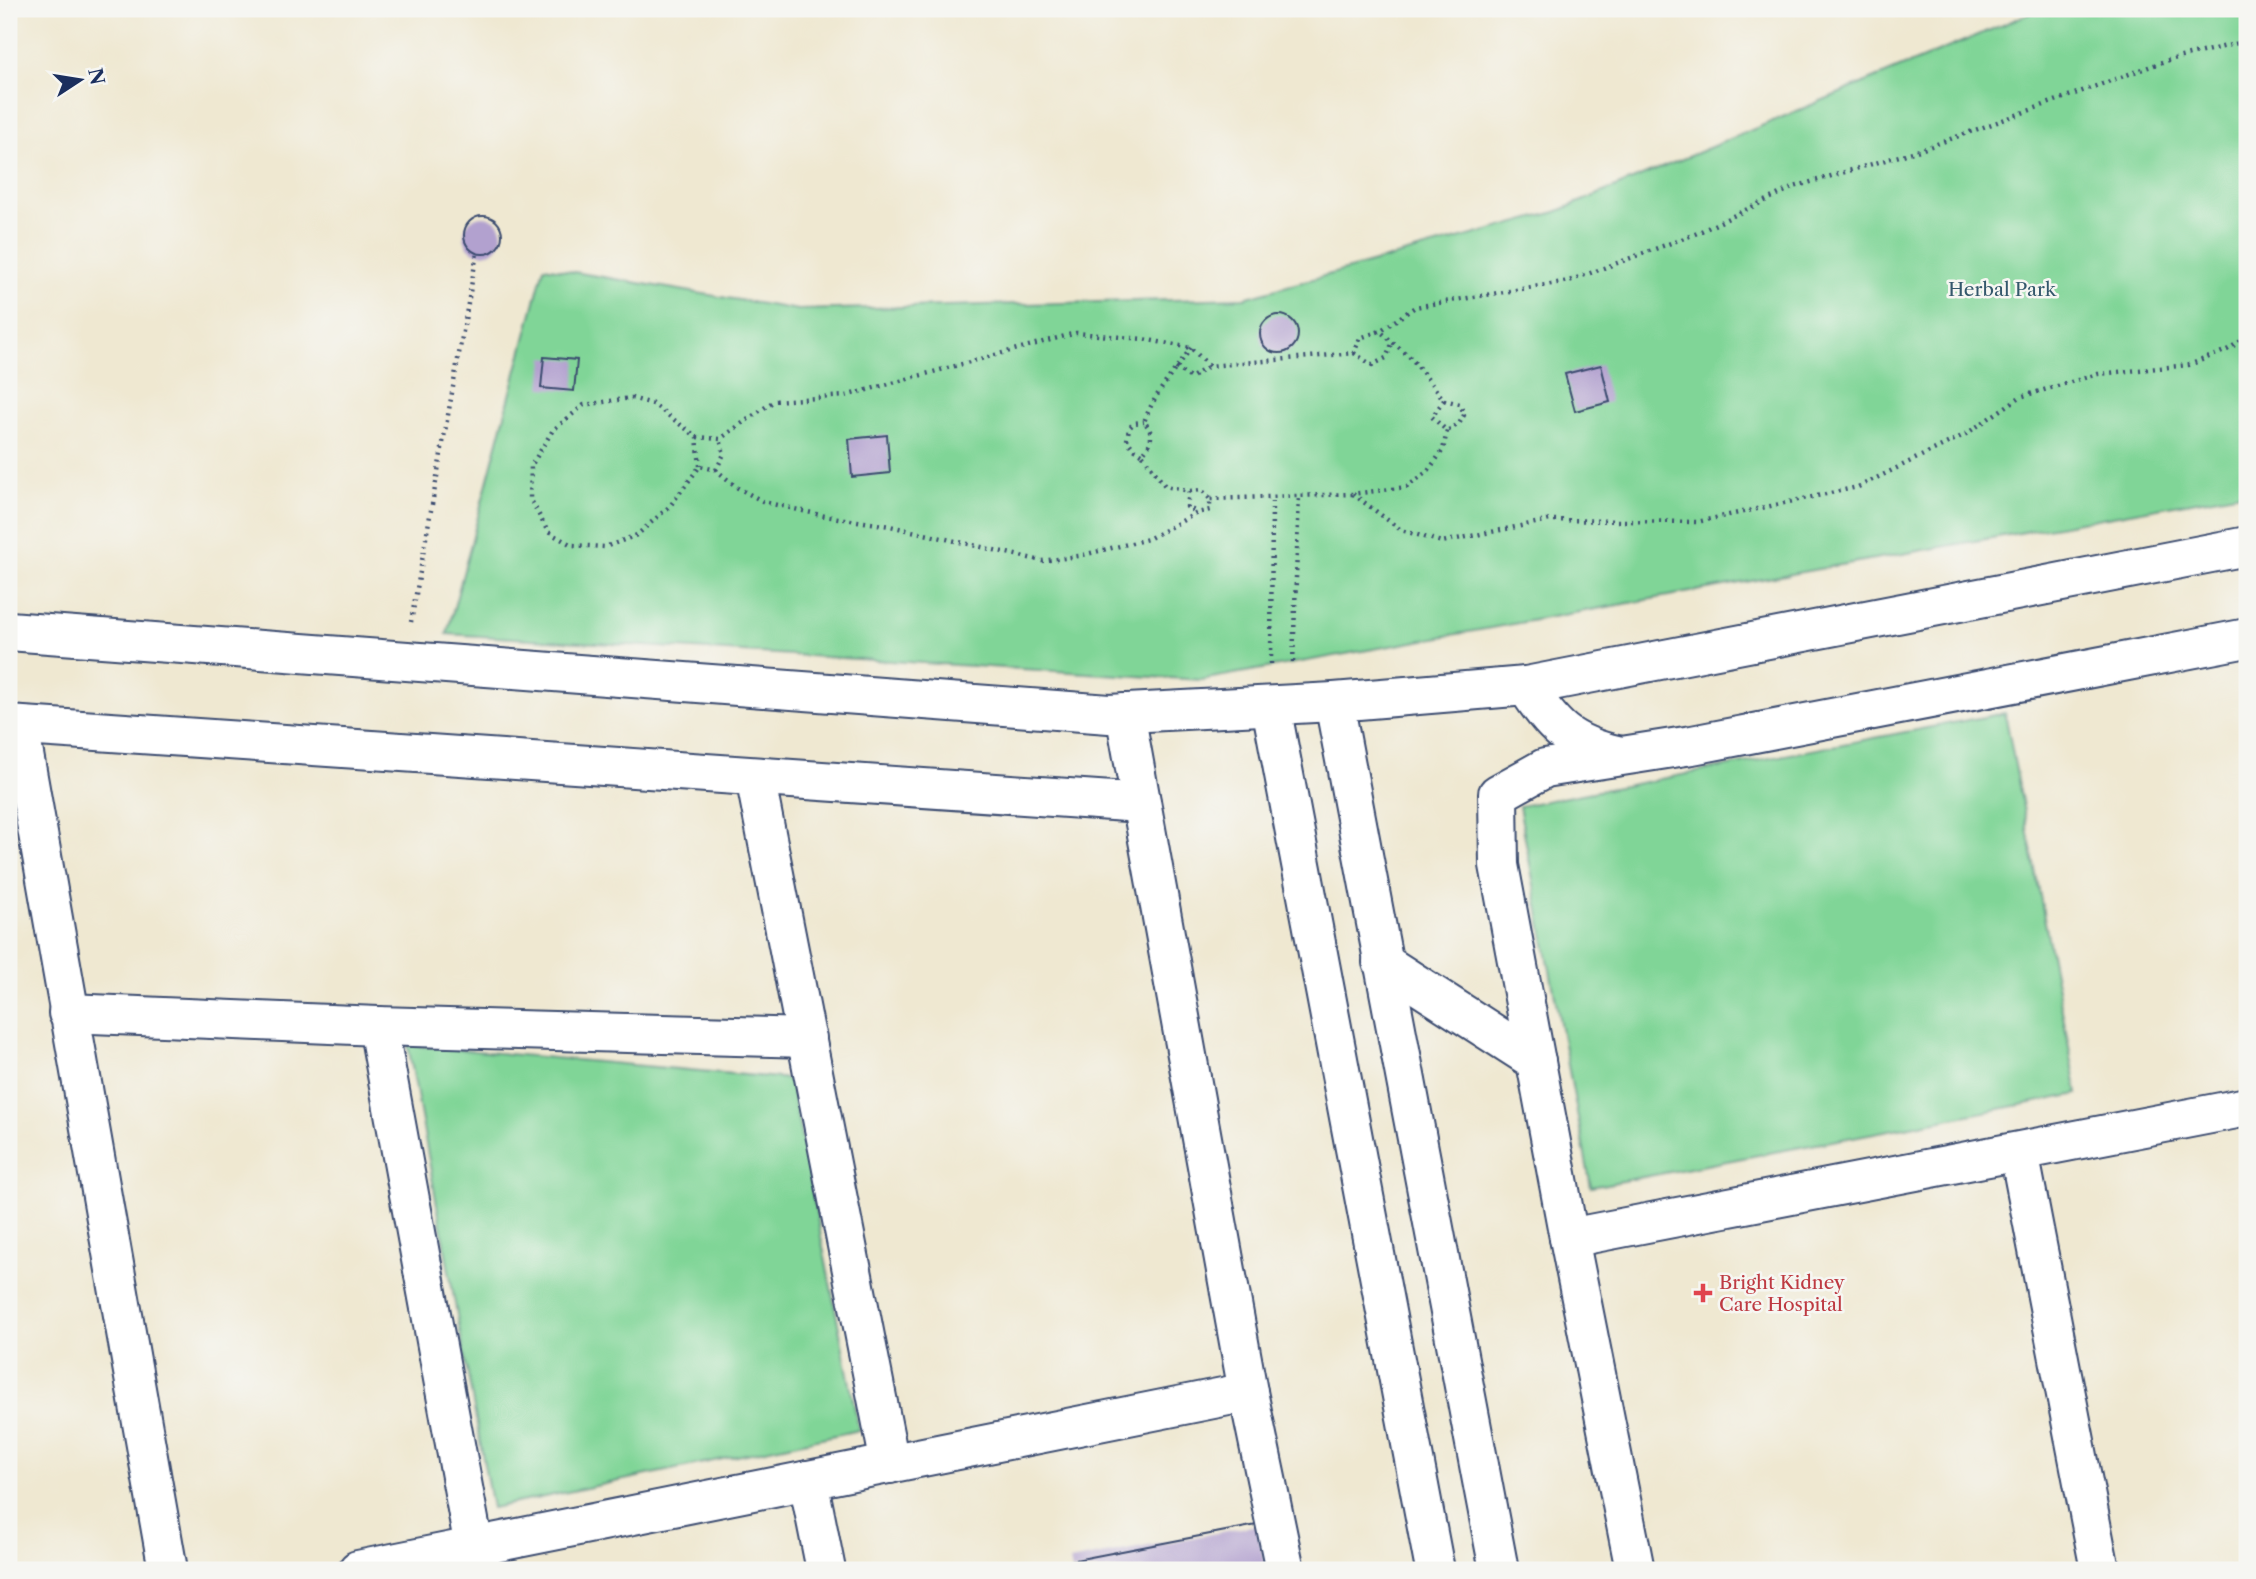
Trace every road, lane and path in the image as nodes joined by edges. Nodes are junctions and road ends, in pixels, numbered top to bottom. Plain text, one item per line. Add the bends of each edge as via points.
1 (2247, 41) edge
2 (477, 253) dead end
3 (1380, 331) junction
4 (2247, 337) edge
5 (1392, 344) junction
6 (1191, 348) junction
7 (1354, 353) junction
8 (1209, 366) junction
9 (1176, 368) junction
10 (1444, 400) junction
11 (1144, 422) junction
12 (1447, 431) junction
13 (697, 436) junction
14 (720, 439) junction
15 (1142, 454) junction
16 (700, 466) junction
17 (716, 470) junction
18 (1189, 491) junction
19 (1353, 494) junction
20 (1299, 495) junction
21 (1272, 497) junction
22 (1210, 499) junction
23 (1197, 513) junction
24 (2247, 546) edge
25 (9, 631) edge
26 (2247, 638) edge
27 (404, 661) junction
28 (1526, 686) junction
29 (1334, 702) junction
30 (1283, 705) junction
31 (1125, 713) junction
32 (14, 725) edge
33 (1626, 757) junction
34 (755, 777) junction
35 (1140, 803) junction
36 (1382, 962) junction
37 (68, 1013) junction
38 (378, 1026) junction
39 (807, 1038) junction
40 (1536, 1061) junction
41 (2247, 1107) edge
42 (2019, 1152) junction
43 (1569, 1238) junction
44 (1248, 1392) junction
45 (890, 1464) junction
46 (808, 1480) junction
47 (474, 1547) junction
48 (168, 1570) edge
49 (358, 1570) edge
50 (826, 1570) edge
51 (1285, 1570) edge
52 (1435, 1570) edge
53 (1499, 1570) edge
54 (1635, 1570) edge
55 (2100, 1570) edge

1 - 3 path via 2165,61 1923,149 1794,187 1695,234 1569,281 1415,307
2 - 27 path
3 - 5 path
3 - 7 path via 1360,338
4 - 19 path via 2189,365 2098,374 2020,397 1966,434 1858,487 1697,522 1550,520 1442,542 1401,530
5 - 7 path via 1386,358 1372,365
5 - 10 path via 1412,359
6 - 8 path
6 - 9 path
6 - 14 path via 1076,333 845,396 774,401
7 - 8 path
8 - 9 path via 1191,378
9 - 11 path
10 - 12 path via 1432,417
10 - 12 path via 1460,404 1464,415
11 - 15 path via 1152,436
11 - 15 path via 1129,428 1127,440
12 - 19 path via 1443,450 1428,471 1406,487
13 - 14 path
13 - 16 path
13 - 16 path via 653,404 631,398 584,405 553,430 531,466 530,498 548,532 572,545 605,547 636,535 670,506
14 - 17 path via 724,454
15 - 18 path via 1165,486
16 - 17 path
17 - 23 path via 764,502 1042,561 1148,539
18 - 22 path via 1202,490
18 - 23 path via 1187,507
19 - 20 path
20 - 21 path
20 - 30 path via 1292,654
21 - 22 path
21 - 30 path
22 - 23 path via 1210,510
24 - 28 street
25 - 27 street
26 - 33 street
27 - 31 street
28 - 29 street
28 - 33 street via 1542,710 1572,739 1590,749
29 - 30 street
29 - 36 street
30 - 31 street
30 - 52 street
31 - 35 street
32 - 34 street
32 - 37 street
33 - 40 street via 1545,768 1498,794 1499,865
34 - 35 street
34 - 39 street
35 - 44 street
36 - 40 street
36 - 53 street
37 - 38 street
37 - 48 street
38 - 39 street
38 - 47 street
39 - 45 street
40 - 43 street
41 - 42 street
42 - 43 street
42 - 55 street
43 - 54 street
44 - 45 street
44 - 51 street
45 - 46 street
46 - 47 street
46 - 50 street
47 - 49 street

